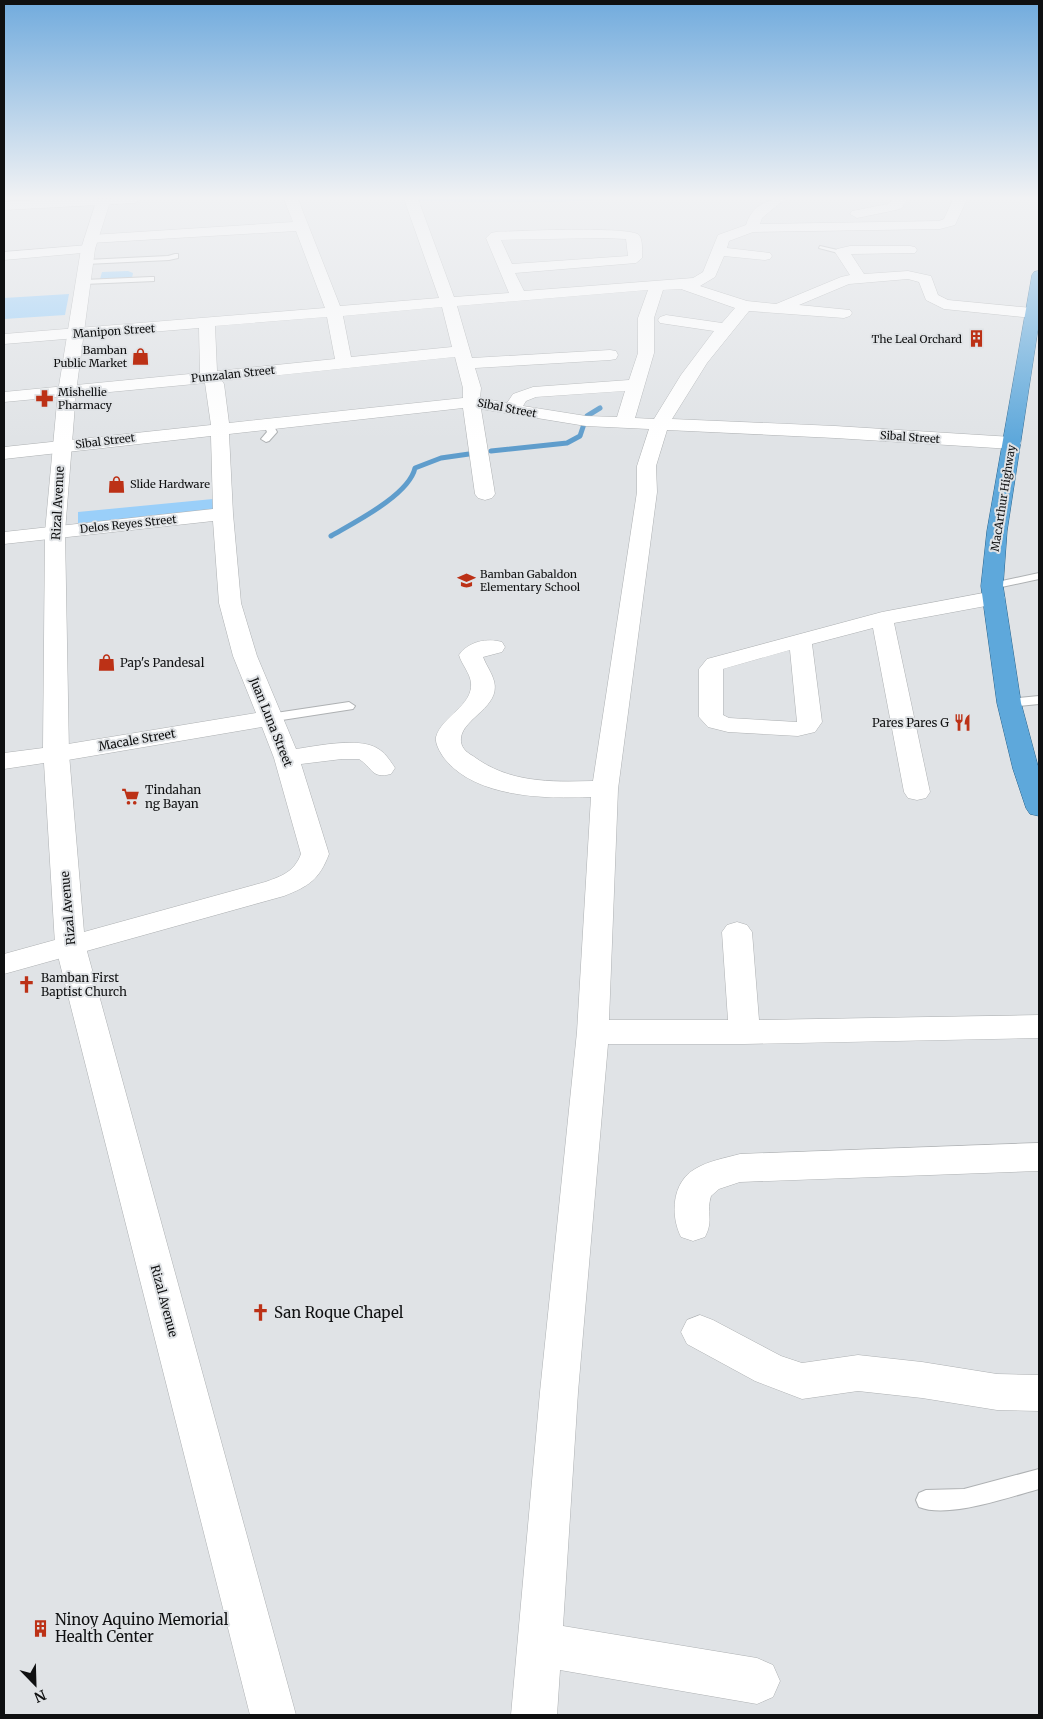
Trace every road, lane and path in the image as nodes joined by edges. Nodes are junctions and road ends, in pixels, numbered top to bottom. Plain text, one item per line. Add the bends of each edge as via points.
1 (101, 279) edge
2 (322, 279) edge
3 (440, 279) edge
4 (511, 279) edge
5 (701, 279) edge
6 (852, 279) edge
7 (926, 279) edge
8 (1038, 279) edge
9 (84, 282) joint
10 (657, 285) junction
11 (683, 285) junction
12 (518, 296) junction
13 (448, 302) junction
14 (745, 306) junction
15 (779, 308) junction
16 (334, 311) junction
17 (844, 313) dead end
18 (1032, 313) junction
19 (666, 320) dead end
20 (207, 324) junction
21 (725, 328) junction
22 (77, 334) junction
23 (4, 339) edge
24 (610, 355) dead end
25 (463, 357) junction
26 (344, 363) junction
27 (209, 376) junction
28 (636, 385) junction
29 (67, 392) junction
30 (4, 397) edge
31 (471, 402) junction
32 (512, 410) junction
33 (624, 423) junction
34 (658, 425) junction
35 (220, 428) junction
36 (1012, 443) junction
37 (61, 446) junction
38 (4, 452) edge
39 (485, 494) dead end
40 (223, 514) junction
41 (55, 532) junction
42 (4, 538) edge
43 (1039, 576) edge
44 (994, 592) junction
45 (882, 619) junction
46 (800, 640) junction
47 (494, 647) dead end
48 (1039, 700) edge
49 (1009, 703) junction
50 (349, 706) dead end
51 (270, 718) junction
52 (56, 754) junction
53 (287, 758) junction
54 (4, 761) edge
55 (382, 768) dead end
56 (605, 789) junction
57 (917, 792) dead end
58 (1039, 808) edge
59 (737, 932) dead end
60 (70, 944) junction
61 (4, 964) edge
62 (1039, 1026) edge
63 (593, 1032) junction
64 (744, 1032) junction
65 (1039, 1157) edge
66 (694, 1226) dead end
67 (700, 1332) dead end
68 (1039, 1393) edge
69 (1039, 1479) edge
70 (926, 1500) dead end
71 (540, 1644) junction
72 (757, 1681) dead end
73 (273, 1715) edge
74 (534, 1715) edge

1 - 9 lane
2 - 16 street
3 - 13 street
4 - 12 street
5 - 11 street, Manipon Street
6 - 15 street via 836,282
7 - 18 street via 932,297 939,303
8 - 18 highway, MacArthur Highway
9 - 22 street, Rizal Avenue
10 - 11 street, Manipon Street
10 - 12 street, Manipon Street
10 - 28 street via 646,318 646,353
11 - 14 street
12 - 13 street, Manipon Street
13 - 16 street, Manipon Street
13 - 25 street
14 - 15 street
14 - 21 street
15 - 17 street
16 - 20 street, Manipon Street
16 - 26 street
18 - 36 highway, MacArthur Highway
19 - 21 street
20 - 22 street, Manipon Street
20 - 27 street, Juan Luna Street
21 - 34 street
22 - 23 street, Manipon Street
22 - 29 street, Rizal Avenue
24 - 25 street, Punzalan Street
25 - 26 street, Punzalan Street
25 - 31 street via 472,388
26 - 27 street, Punzalan Street
27 - 29 street, Punzalan Street
27 - 35 street, Juan Luna Street via 215,384
28 - 32 street via 533,392 519,398
28 - 33 street
29 - 30 street, Punzalan Street
29 - 37 street, Rizal Avenue
31 - 32 street, Sibal Street
31 - 35 street, Sibal Street via 267,431
31 - 39 street
32 - 33 street, Sibal Street
33 - 34 street, Sibal Street
34 - 36 street, Sibal Street
34 - 56 street via 646,464 647,492
35 - 37 street, Sibal Street
35 - 40 street, Juan Luna Street
36 - 44 highway, MacArthur Highway via 996,530
37 - 38 street, Sibal Street
37 - 41 street, Rizal Avenue
40 - 41 street, Delos Reyes Street
40 - 51 street, Juan Luna Street via 235,625
41 - 42 street, Delos Reyes Street
41 - 52 street, Rizal Avenue
43 - 44 lane
44 - 45 street
44 - 49 highway, MacArthur Highway
45 - 46 street
45 - 57 street
46 - 46 street via 810,722 806,726 798,729 728,725 711,717 711,669 715,664
47 - 56 street via 479,649 471,655 482,691 449,737 450,747 457,758 469,768 518,787
48 - 49 lane
49 - 58 highway, MacArthur Highway
50 - 51 lane
51 - 52 street, Macale Street
51 - 53 street, Juan Luna Street
52 - 54 street, Macale Street
52 - 60 street, Rizal Avenue
53 - 55 street via 363,752
53 - 60 street, Juan Luna Street via 316,854 310,869 298,880
56 - 63 street
59 - 64 street
60 - 61 street
60 - 73 street, Rizal Avenue
62 - 64 street
63 - 64 street
63 - 71 street via 559,1392
65 - 66 street via 740,1168 715,1174 702,1182 691,1196
67 - 68 street via 769,1369 802,1381 858,1373 997,1392
69 - 70 lane via 964,1498
71 - 72 street
71 - 74 street

